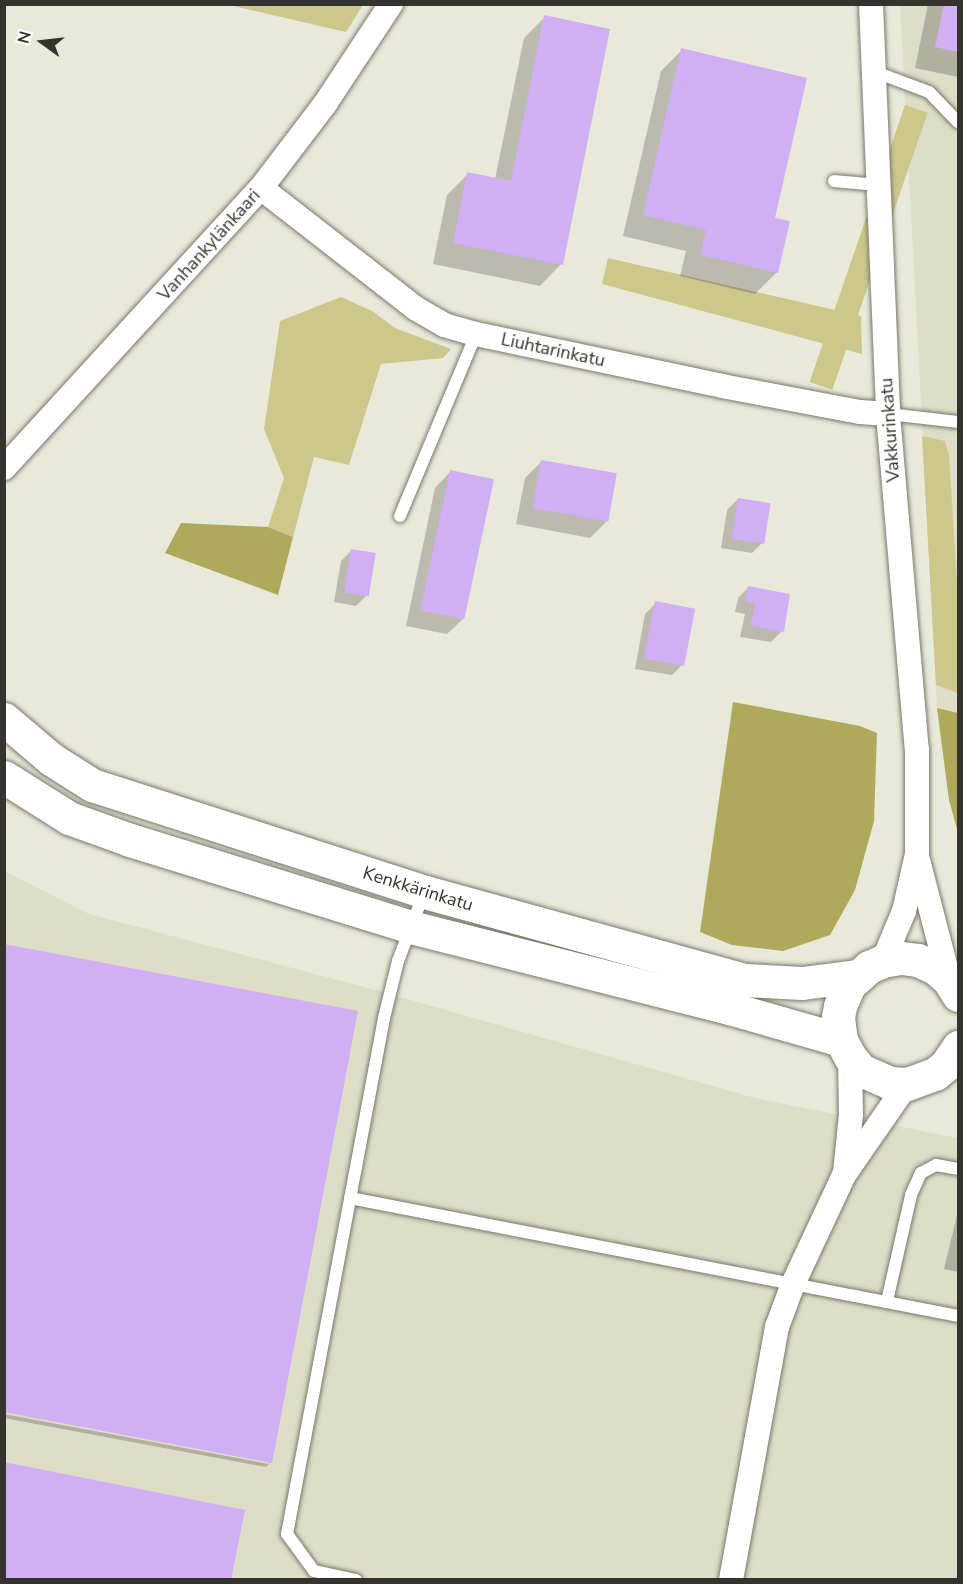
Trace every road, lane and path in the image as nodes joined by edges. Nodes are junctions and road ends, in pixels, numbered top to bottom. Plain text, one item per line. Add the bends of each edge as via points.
1 (391, 4) edge
2 (871, 4) edge
3 (873, 71) junction
4 (958, 122) edge
5 (834, 181) dead end
6 (878, 185) junction
7 (261, 188) junction
8 (476, 334) junction
9 (888, 414) junction
10 (958, 422) edge
11 (4, 468) edge
12 (400, 516) dead end
13 (4, 719) edge
14 (4, 777) edge
15 (917, 854) junction
16 (425, 892) junction
17 (411, 927) junction
18 (870, 968) junction
19 (954, 987) edge
20 (845, 1049) junction
21 (954, 1059) edge
22 (907, 1084) junction
23 (958, 1169) edge
24 (844, 1175) junction
25 (350, 1198) junction
26 (793, 1284) junction
27 (887, 1301) junction
28 (958, 1316) edge
29 (356, 1580) edge
30 (731, 1580) edge

1 - 7 street, Vanhankylänkaari via 325,104
2 - 3 street, Vakkurinkatu
3 - 4 lane via 929,92
3 - 6 street, Vakkurinkatu
5 - 6 lane
6 - 9 street, Vakkurinkatu
7 - 8 street, Liuhtarinkatu via 415,308 444,325
7 - 11 street, Vanhankylänkaari
8 - 9 street, Liuhtarinkatu via 733,388
8 - 12 lane
9 - 10 lane
9 - 15 street, Vakkurinkatu via 916,749
13 - 16 street, Kenkkärinkatu via 51,759 92,785
14 - 17 street, Kenkkärinkatu via 69,818
15 - 18 street via 904,911
15 - 19 street
16 - 17 lane
16 - 18 street, Kenkkärinkatu via 745,980 802,983
17 - 20 street, Kenkkärinkatu via 729,1008
17 - 25 lane via 384,1018
18 - 19 street, Kenkkärinkatu via 901,958 918,960 935,968
18 - 20 street via 840,1006
20 - 22 street via 861,1070 875,1078
20 - 24 street via 851,1114
21 - 22 street via 928,1078
22 - 24 street
23 - 27 lane via 936,1166 921,1173 911,1195
24 - 26 street
25 - 26 lane
25 - 29 lane via 287,1534 314,1571
26 - 27 lane
26 - 30 street via 777,1327
27 - 28 lane

